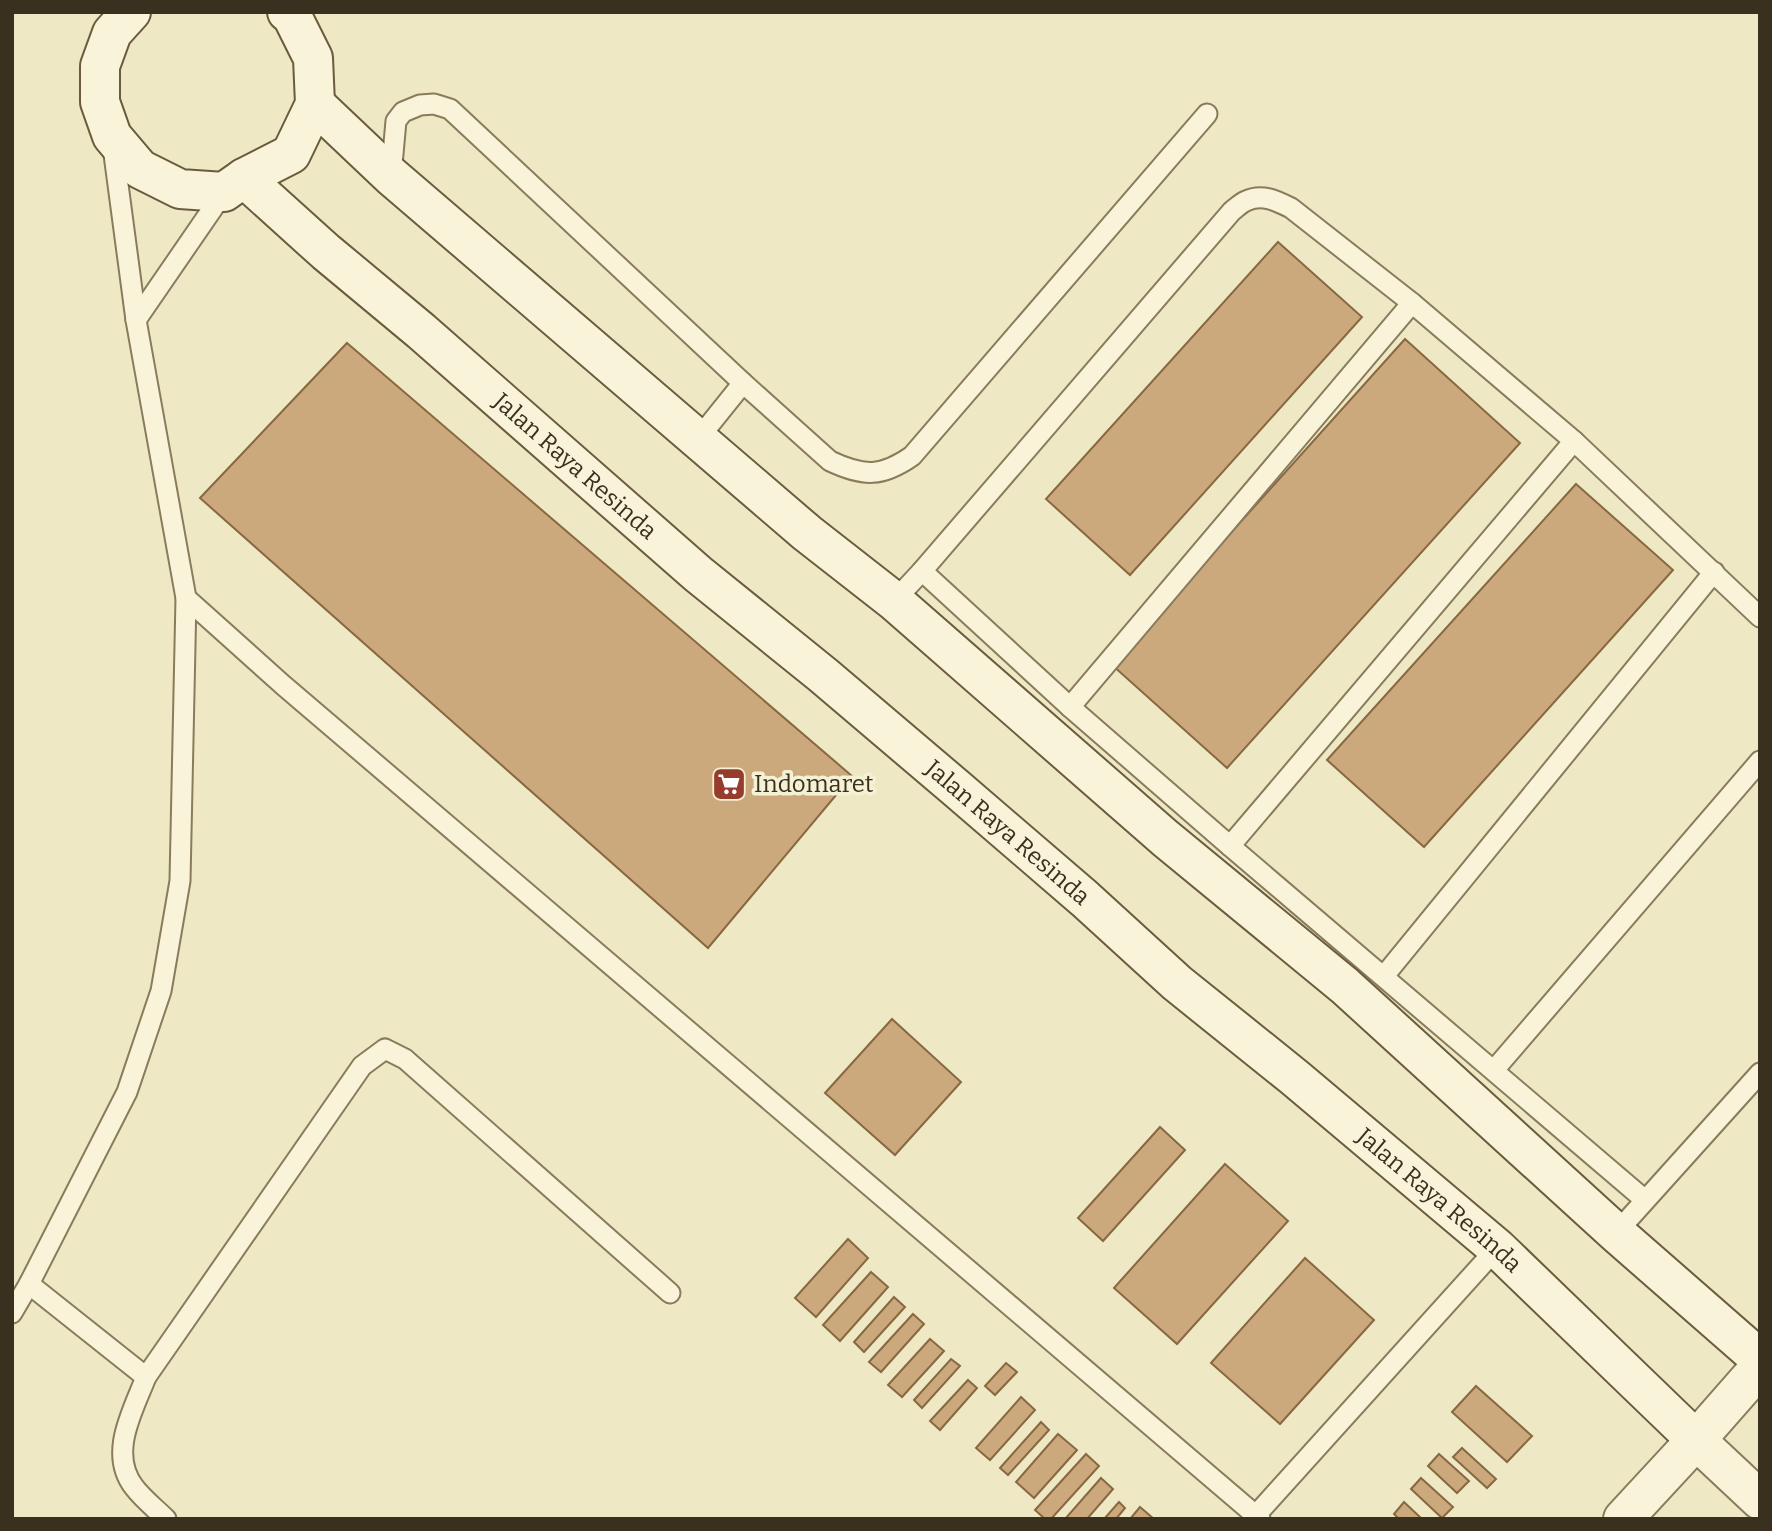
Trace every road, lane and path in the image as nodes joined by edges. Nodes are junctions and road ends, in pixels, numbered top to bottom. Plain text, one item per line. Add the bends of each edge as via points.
1 (287, 12) edge
2 (116, 19) edge
3 (315, 104) junction
4 (1207, 114) dead end
5 (112, 136) junction
6 (391, 176) junction
7 (234, 185) junction
8 (1412, 303) junction
9 (136, 320) junction
10 (743, 383) junction
11 (698, 439) junction
12 (1574, 441) junction
13 (922, 571) junction
14 (1714, 572) junction
15 (186, 598) junction
16 (894, 601) junction
17 (1760, 617) edge
18 (1070, 707) junction
19 (1760, 761) edge
20 (1230, 846) junction
21 (1384, 976) junction
22 (1494, 1070) junction
23 (1760, 1073) edge
24 (1645, 1200) junction
25 (1616, 1233) junction
26 (1497, 1248) junction
27 (29, 1284) junction
28 (670, 1293) dead end
29 (12, 1313) edge
30 (1760, 1359) edge
31 (1760, 1367) edge
32 (146, 1377) junction
33 (1696, 1440) junction
34 (1760, 1500) edge
35 (1258, 1517) edge
36 (166, 1519) edge
37 (1622, 1519) edge

1 - 3 street via 313,58
2 - 5 street via 100,66 100,102
3 - 6 street
3 - 7 street via 291,155
4 - 10 lane via 912,456 896,467 880,473 830,461
5 - 7 street via 140,169 180,189
5 - 9 lane
6 - 10 lane via 396,121 403,112 420,105 450,108
6 - 11 street
7 - 9 lane
7 - 26 street, Jalan Raya Resinda via 326,252 421,331 698,574 966,796 1177,983
8 - 12 lane
8 - 13 lane via 1291,208 1264,197 1246,200 1231,211
8 - 18 lane
9 - 15 lane
10 - 11 lane
11 - 16 street
12 - 14 lane
12 - 20 lane
13 - 16 lane
13 - 18 lane
14 - 17 lane
14 - 21 lane
15 - 27 lane via 180,881 161,992 127,1092
15 - 35 lane
16 - 25 street via 1164,838 1345,986
18 - 20 lane
19 - 22 lane
20 - 21 lane
21 - 22 lane
22 - 24 lane
23 - 24 lane
24 - 25 lane
25 - 30 street
26 - 33 street, Jalan Raya Resinda
26 - 35 lane
27 - 29 lane
27 - 32 lane
28 - 32 lane via 405,1059 385,1049 362,1066
31 - 33 street
32 - 36 lane via 122,1437 123,1465 134,1487
33 - 34 street, Jalan Raya Resinda
33 - 37 street

